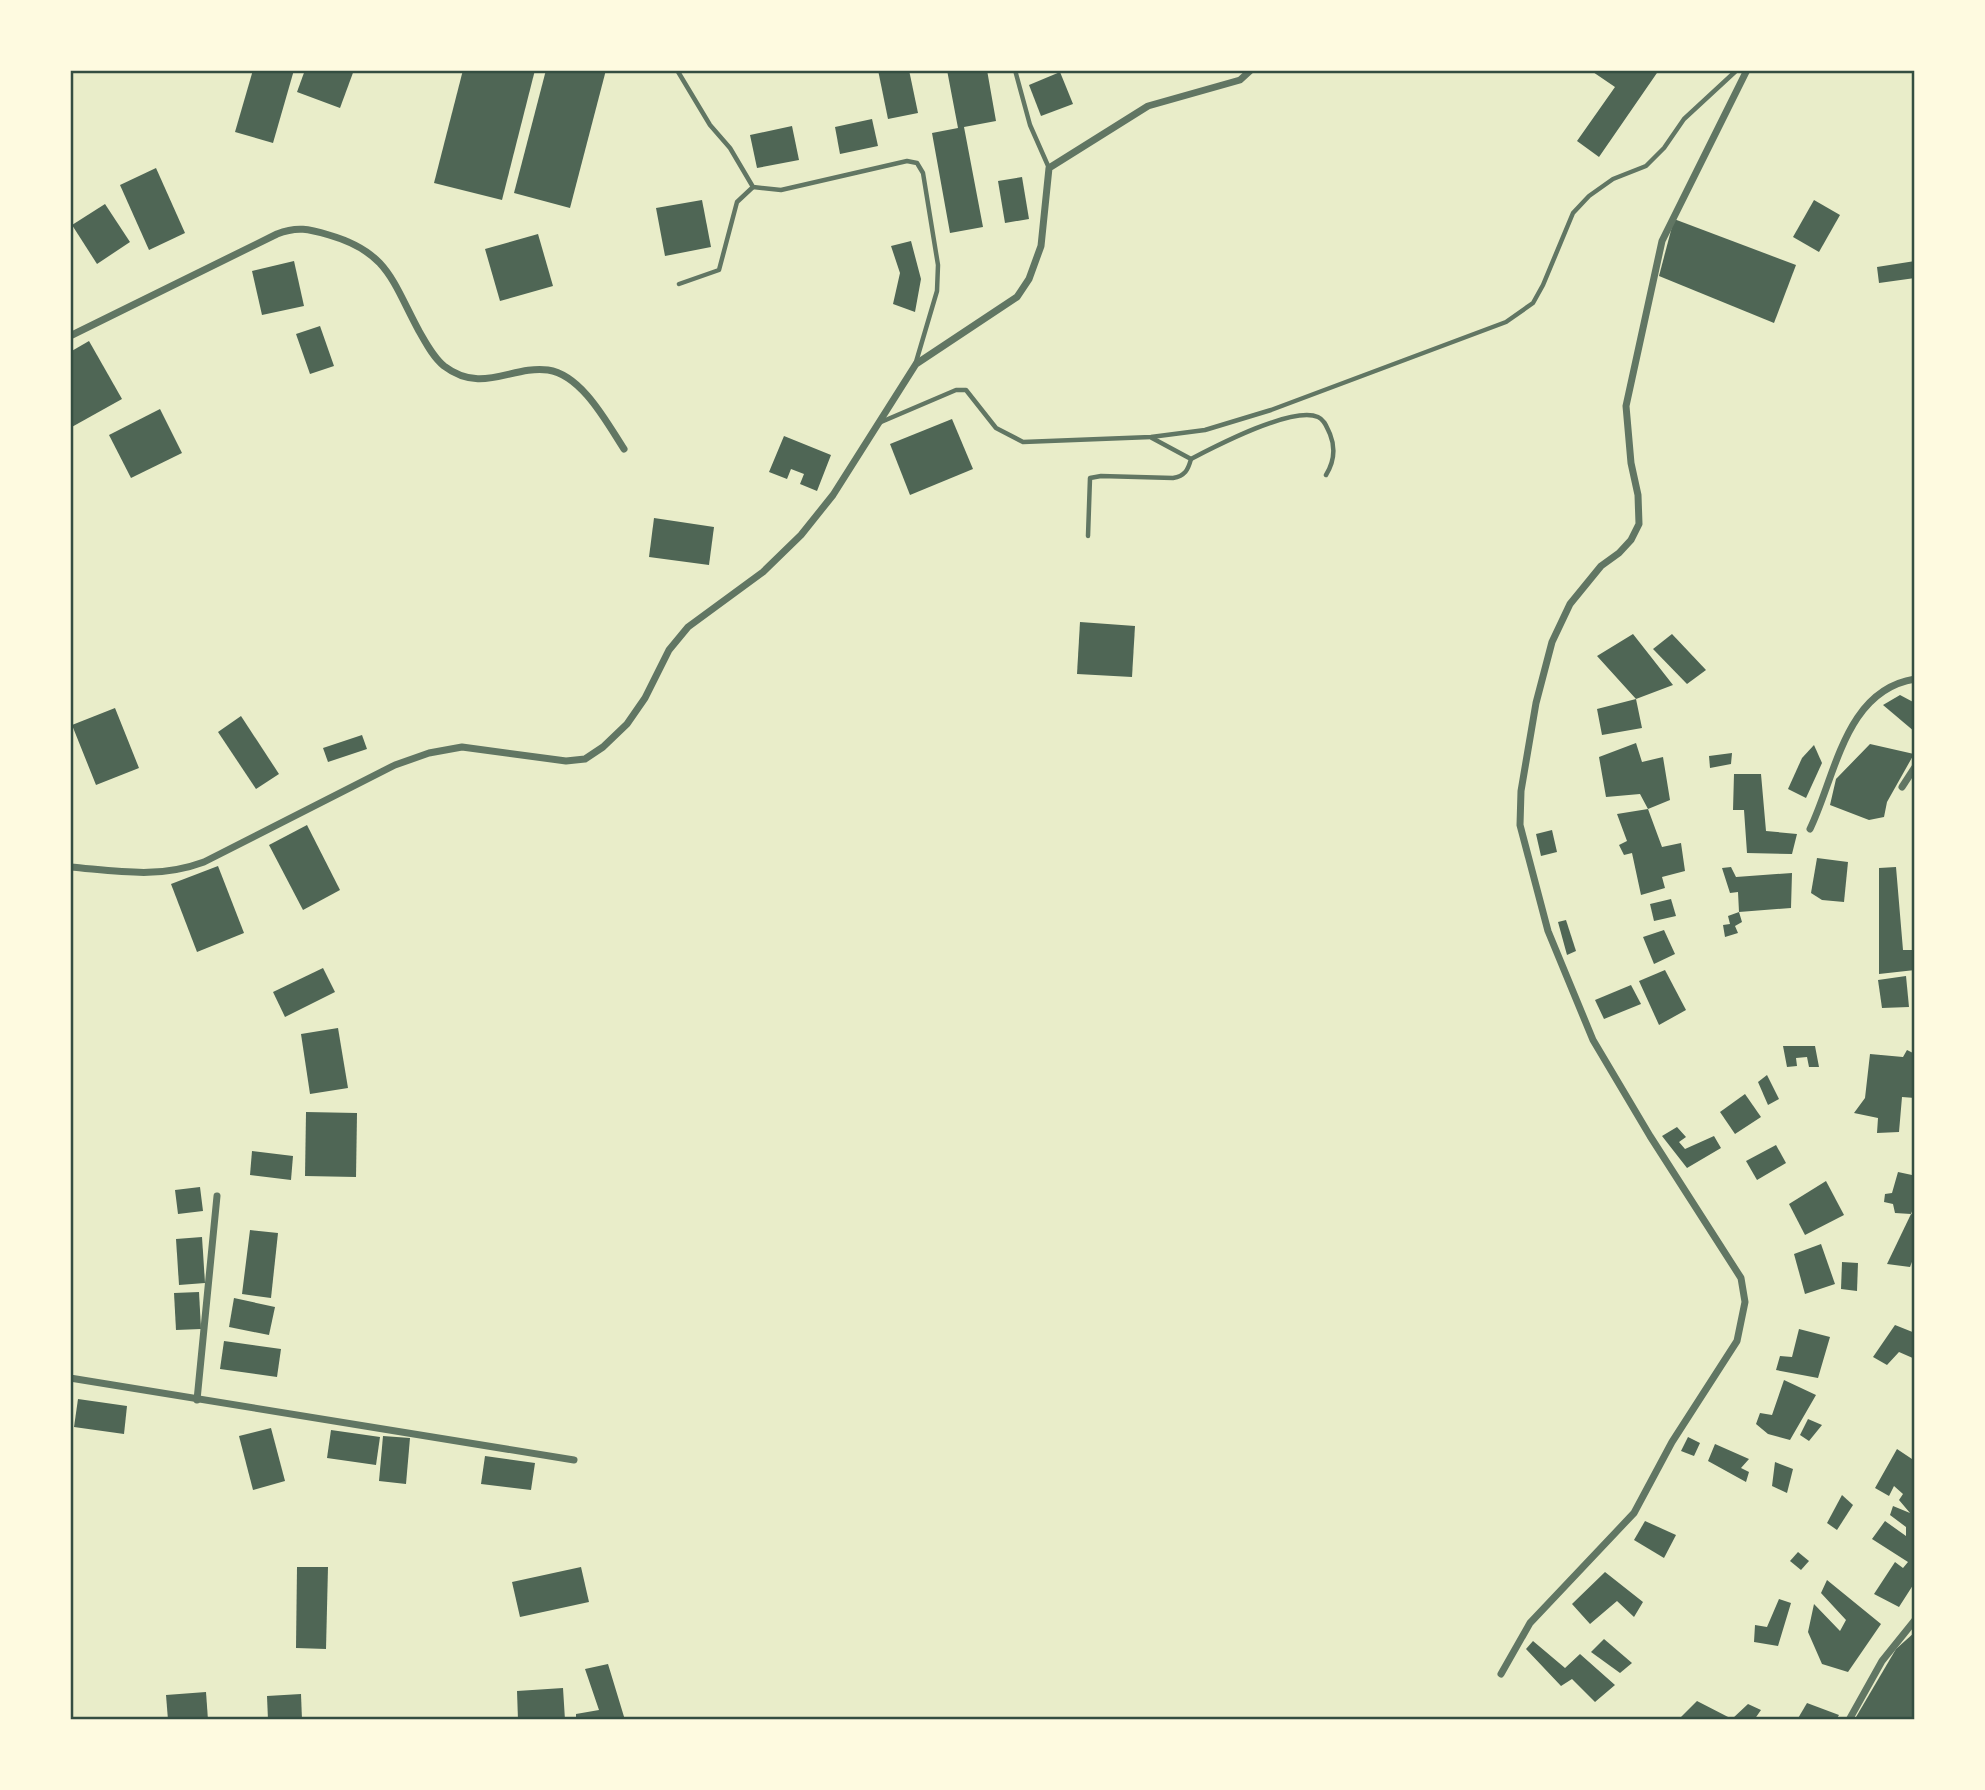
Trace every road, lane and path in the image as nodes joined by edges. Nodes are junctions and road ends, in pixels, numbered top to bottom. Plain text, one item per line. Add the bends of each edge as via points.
1 (677, 70) edge
2 (1015, 70) edge
3 (1251, 70) edge
4 (1737, 70) edge
5 (1747, 70) edge
6 (1049, 168) junction
7 (753, 187) junction
8 (679, 284) dead end
9 (70, 336) edge
10 (916, 363) junction
11 (877, 424) junction
12 (1151, 437) junction
13 (624, 449) dead end
14 (1191, 459) junction
15 (1326, 475) dead end
16 (1088, 536) dead end
17 (1915, 679) edge
18 (1915, 767) edge
19 (1902, 788) dead end
20 (1810, 829) dead end
21 (70, 867) edge
22 (217, 1196) dead end
23 (70, 1378) edge
24 (197, 1400) junction
25 (574, 1460) dead end
26 (1915, 1620) edge
27 (1501, 1674) dead end
28 (1849, 1720) edge

1 - 7 lane
2 - 6 lane via 1030,125
3 - 6 street via 1240,80 1148,106
4 - 12 lane via 1684,119 1646,166 1588,196 1573,213 1533,303 1506,322 1271,410 1205,430
5 - 27 street via 1662,241 1626,406 1639,524 1631,540 1601,566 1570,604 1552,642 1527,753 1520,825 1548,930 1593,1040 1741,1278 1743,1322 1727,1359 1672,1442 1634,1513 1536,1615
6 - 10 street via 1041,246 1030,279 999,311
7 - 8 lane via 737,202 719,270
7 - 10 lane via 781,190 907,161 917,163 923,173 938,265 937,291
9 - 13 street via 277,234 295,227 309,229 358,243 384,265 428,347 444,366 480,380 547,370 564,376 592,400
10 - 11 street
11 - 12 lane via 965,390 996,428 1023,442
11 - 21 street via 834,495 801,535 763,572 688,627 669,650 627,724 585,758 566,761 462,747 429,753 177,872
12 - 14 lane
14 - 15 lane via 1245,431 1304,415 1325,422 1334,444 1333,464
14 - 16 lane via 1182,476 1090,478
17 - 20 street via 1874,696 1854,720
18 - 19 street
22 - 24 street
23 - 24 street
24 - 25 street
26 - 28 street via 1882,1661

